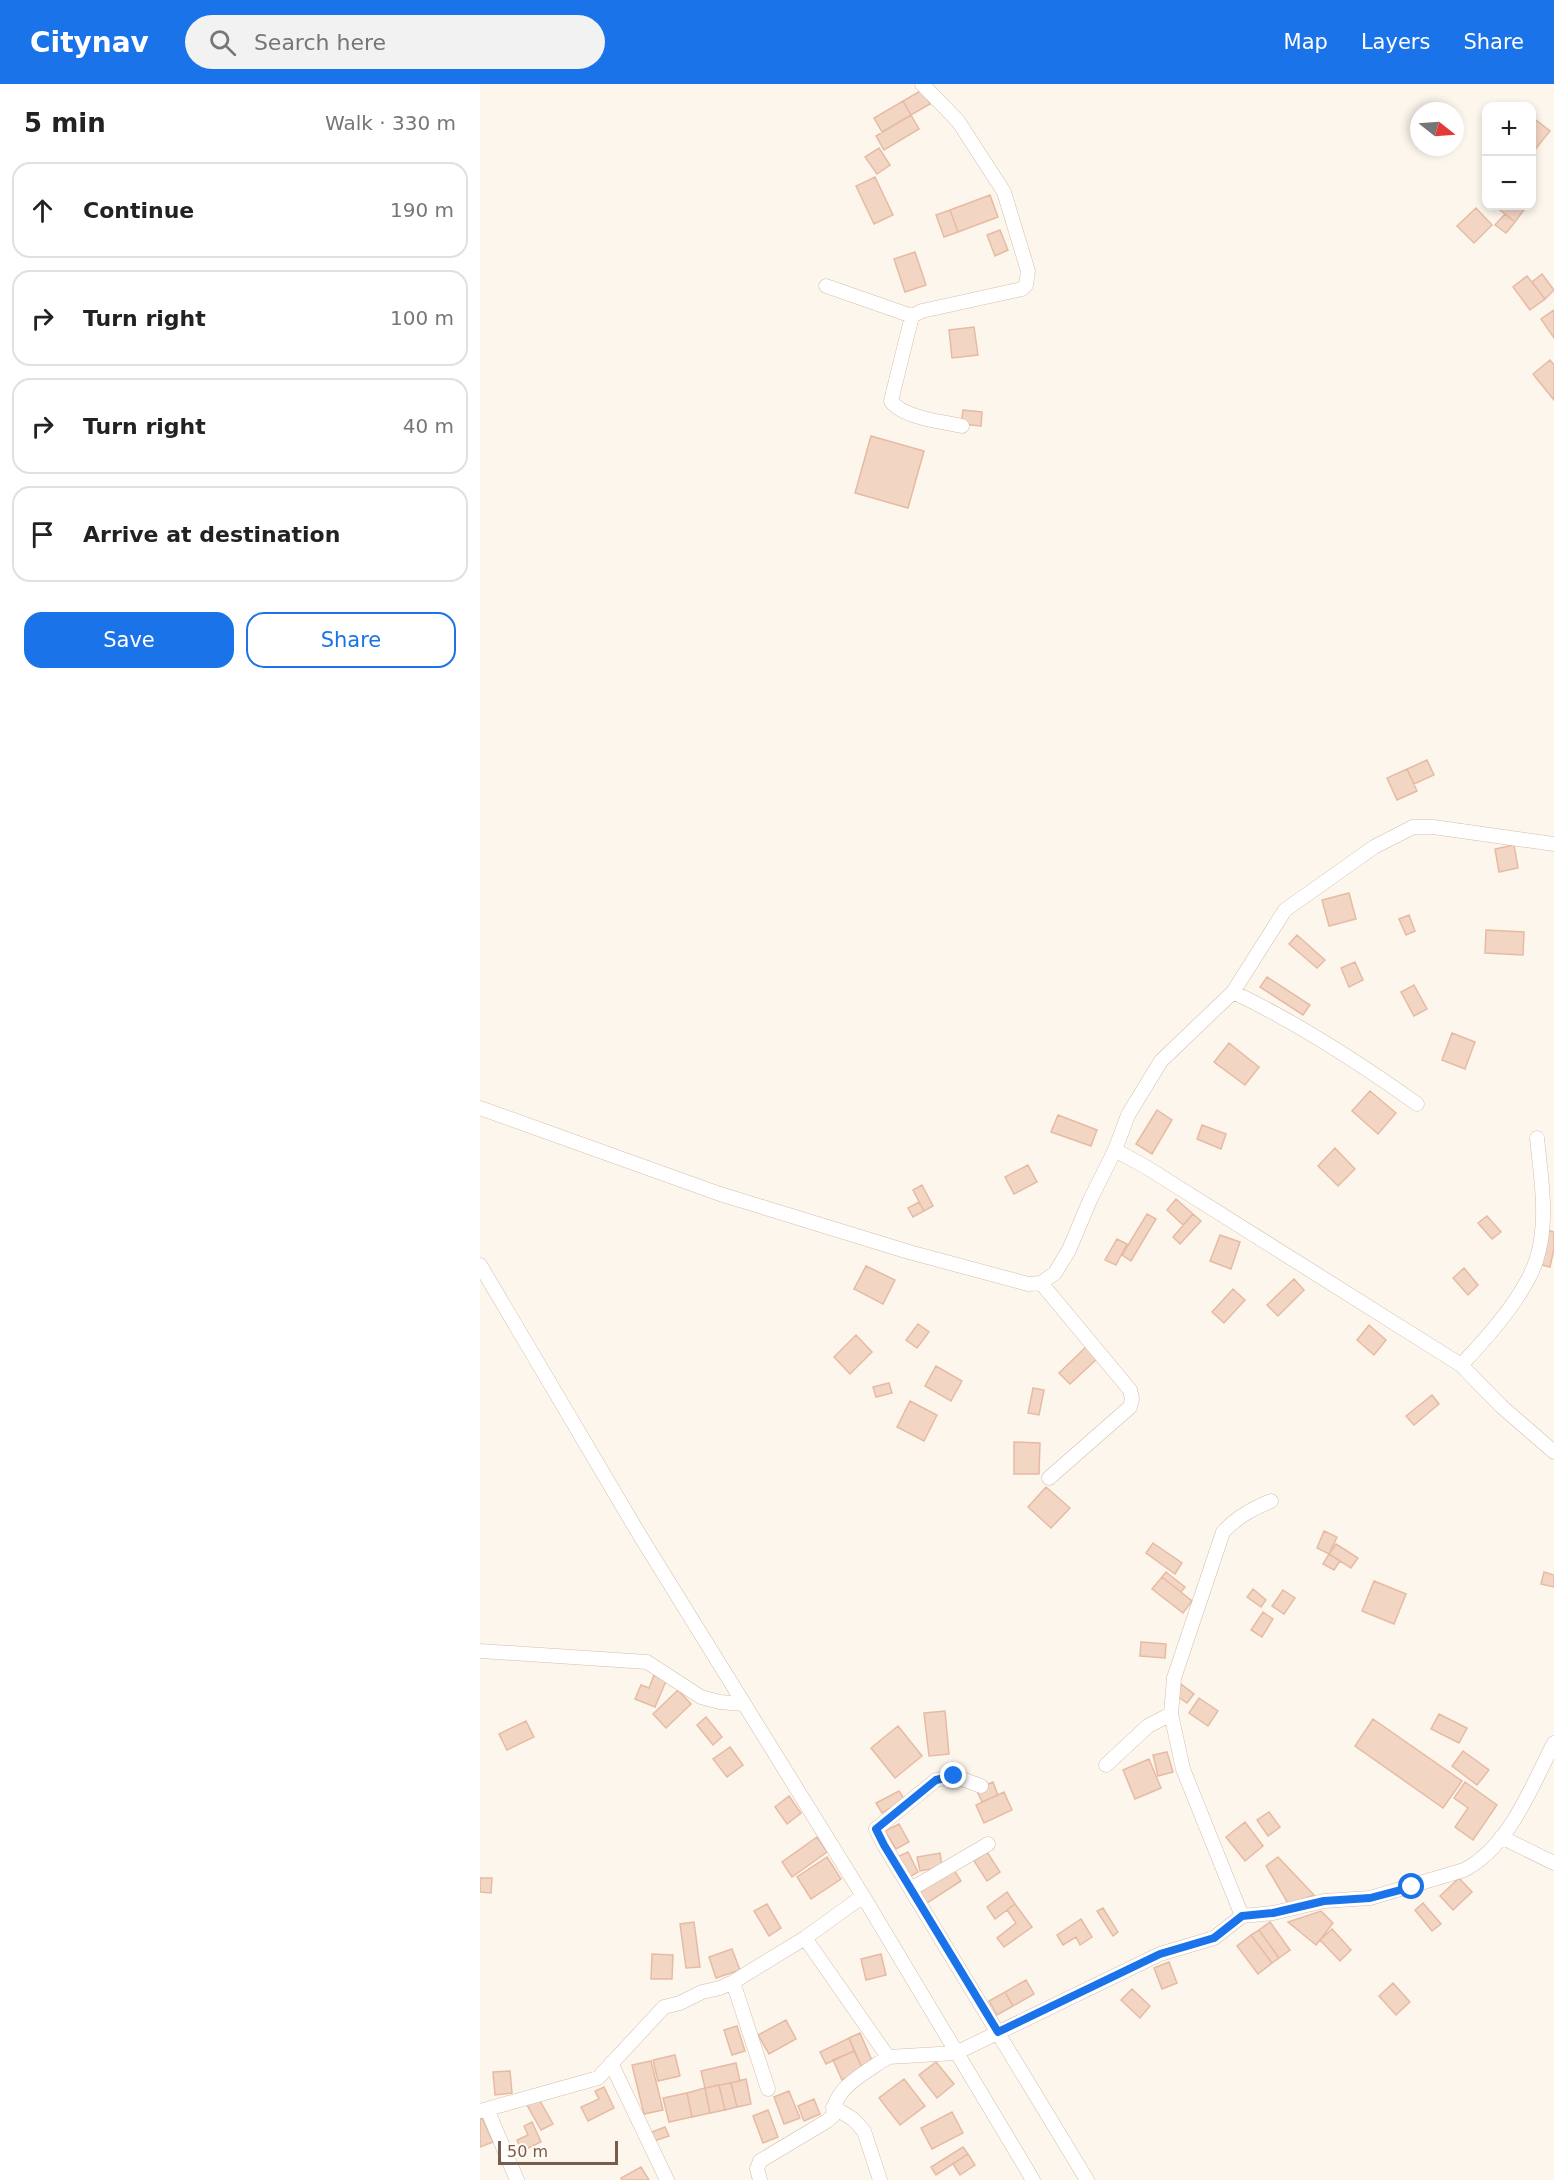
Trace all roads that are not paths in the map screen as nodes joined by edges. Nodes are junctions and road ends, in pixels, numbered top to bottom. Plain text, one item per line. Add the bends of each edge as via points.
1 (922, 84) edge
2 (826, 286) dead end
3 (912, 316) junction
4 (962, 426) dead end
5 (1554, 844) edge
6 (1233, 992) junction
7 (1417, 1104) dead end
8 (480, 1108) edge
9 (1537, 1138) dead end
10 (1115, 1150) junction
11 (480, 1265) edge
12 (1041, 1283) junction
13 (1461, 1365) junction
14 (1554, 1452) edge
15 (1049, 1478) dead end
16 (1270, 1500) dead end
17 (480, 1651) edge
18 (743, 1704) junction
19 (1171, 1714) junction
20 (1554, 1743) edge
21 (1106, 1765) dead end
22 (981, 1786) dead end
23 (1501, 1837) junction
24 (988, 1844) dead end
25 (1554, 1863) edge
26 (911, 1889) junction
27 (863, 1896) junction
28 (1242, 1916) junction
29 (805, 1938) junction
30 (733, 1982) junction
31 (998, 2032) junction
32 (961, 2050) junction
33 (888, 2057) junction
34 (611, 2063) junction
35 (768, 2089) dead end
36 (832, 2107) junction
37 (483, 2110) edge
38 (517, 2180) edge
39 (667, 2180) edge
40 (760, 2180) edge
41 (880, 2180) edge
42 (1033, 2180) edge
43 (1087, 2180) edge

1 - 3 street via 958,121 1004,192 1028,271 1022,289
2 - 3 street
3 - 4 street via 891,401 904,412
5 - 6 street via 1413,827 1374,847 1285,910
6 - 7 street via 1370,1070
6 - 10 street via 1161,1061 1128,1115
8 - 12 street via 720,1194 920,1255 1028,1284
9 - 13 street via 1543,1198 1536,1262 1517,1298
10 - 12 street via 1069,1250 1055,1274
10 - 13 street
11 - 18 street
12 - 15 street via 1130,1390 1132,1399 1130,1407
13 - 14 street
16 - 19 street via 1242,1514 1223,1532 1174,1677
17 - 18 street via 647,1662 701,1696
18 - 27 street
19 - 21 street via 1148,1726
19 - 28 street via 1183,1769
20 - 23 street
22 - 26 street via 954,1776 936,1780 876,1829
23 - 25 street
23 - 28 street via 1476,1864 1412,1887 1370,1898 1324,1901
24 - 26 street
26 - 31 street
27 - 29 street
27 - 32 street
28 - 31 street via 1214,1938 1160,1954
29 - 30 street
29 - 33 street
30 - 34 street via 664,2007
30 - 35 street
31 - 32 street
31 - 43 street
32 - 33 street
32 - 42 street
33 - 36 street via 843,2089
34 - 37 street via 598,2078
34 - 39 street
36 - 40 street via 832,2116 827,2121 760,2161
36 - 41 street via 864,2131
37 - 38 street

